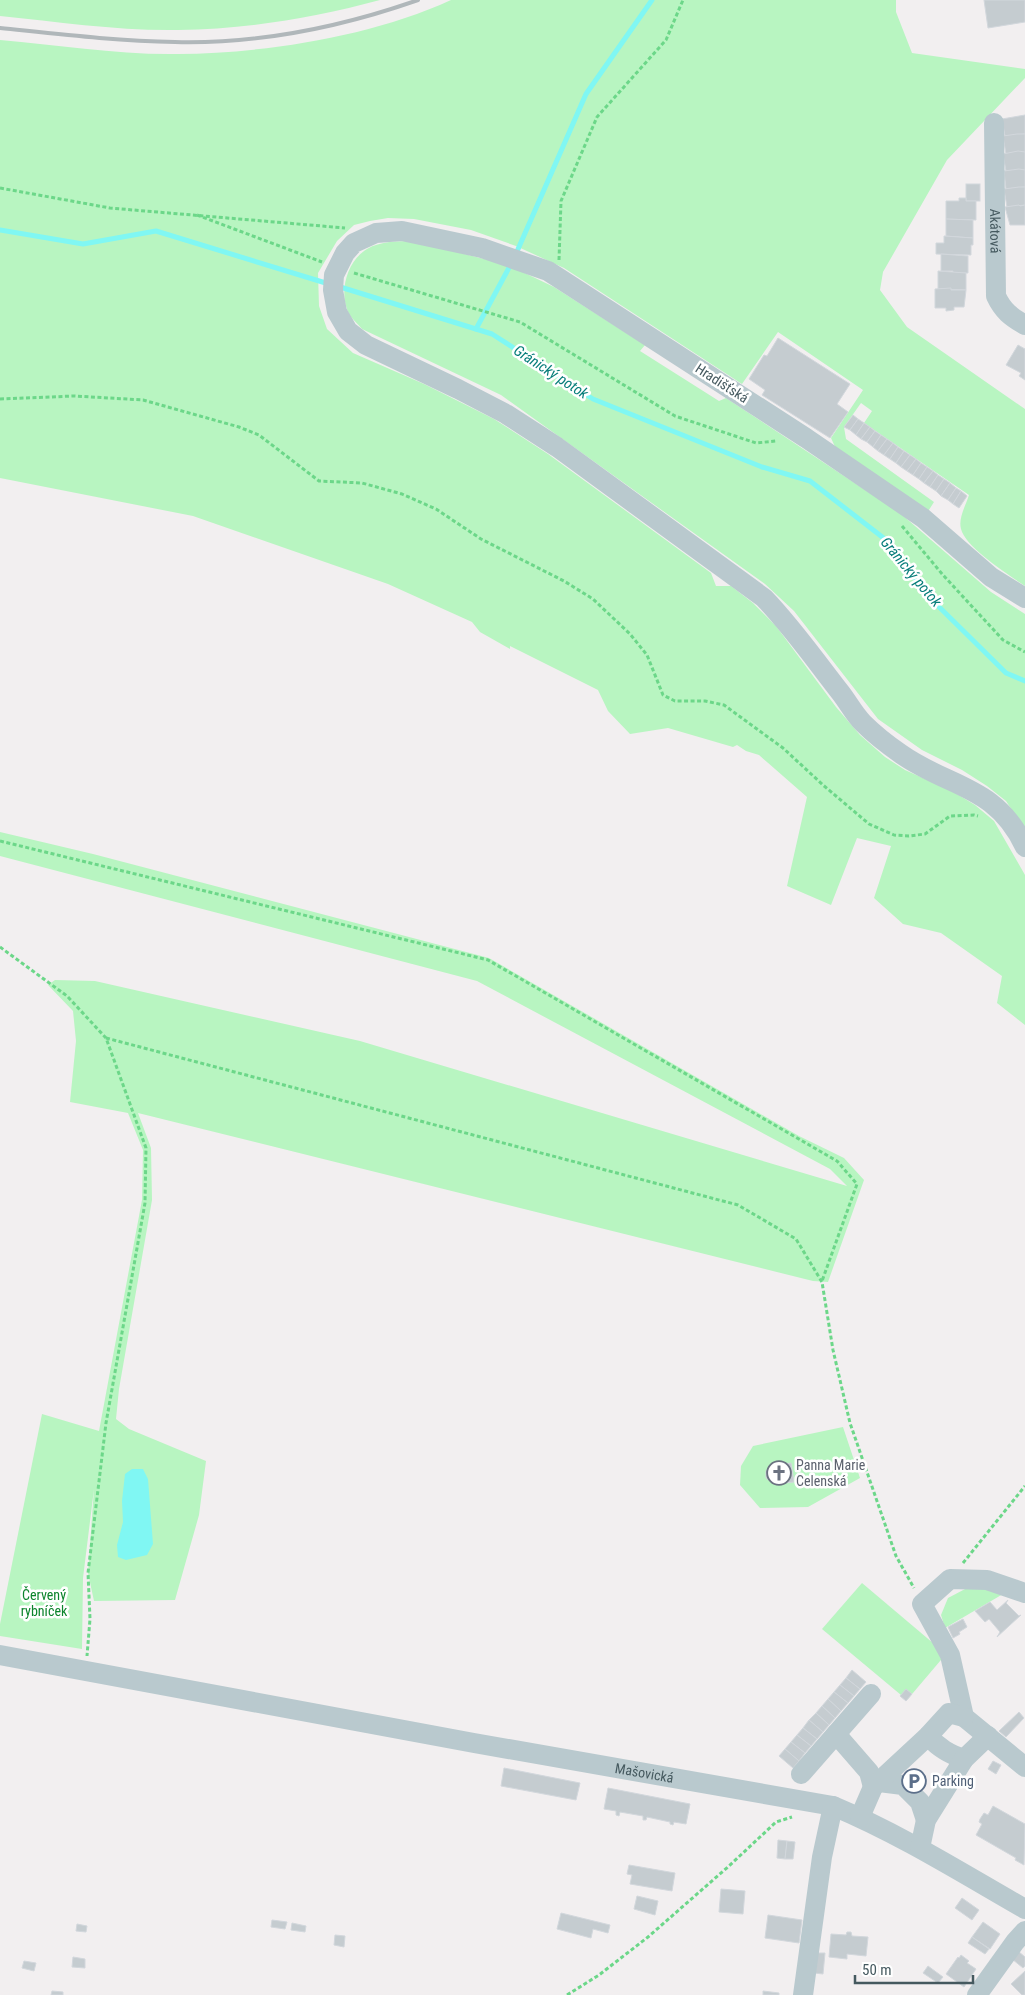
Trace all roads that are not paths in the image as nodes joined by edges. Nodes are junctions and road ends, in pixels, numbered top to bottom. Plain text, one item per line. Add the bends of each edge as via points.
1 (994, 123) dead end
2 (1025, 325) edge
3 (1025, 598) edge
4 (1025, 847) edge
5 (1025, 1593) edge
6 (0, 1655) edge
7 (871, 1694) dead end
8 (964, 1717) junction
9 (836, 1734) junction
10 (928, 1736) junction
11 (988, 1736) junction
12 (964, 1759) junction
13 (1025, 1767) edge
14 (801, 1774) dead end
15 (876, 1784) junction
16 (833, 1806) junction
17 (860, 1817) junction
18 (926, 1820) junction
19 (920, 1848) junction
20 (1025, 1909) edge
21 (1025, 1931) edge
22 (803, 1995) edge
23 (977, 1995) edge

1 - 2 street, Akátová via 996,296 1002,308
3 - 4 street, Hradišťská via 992,577 923,518 559,278 528,263 482,248 420,234 388,232 364,238 354,243 339,261 332,290 340,320 355,338 506,414 557,447 764,598 784,618 863,723 918,765 981,794 998,808
5 - 8 street via 988,1580 950,1579 922,1604 950,1655
6 - 16 street, Mašovická
7 - 9 street
8 - 10 street via 949,1713
8 - 11 street
9 - 14 street
9 - 15 street
10 - 12 street via 949,1754
10 - 15 street
11 - 12 street
11 - 13 street
12 - 18 street
15 - 17 street
15 - 18 street via 902,1785 920,1802
16 - 17 street, Mašovická
16 - 22 street via 822,1857
17 - 19 street, Mašovická
18 - 19 street
19 - 20 street, Mašovická
21 - 23 street

